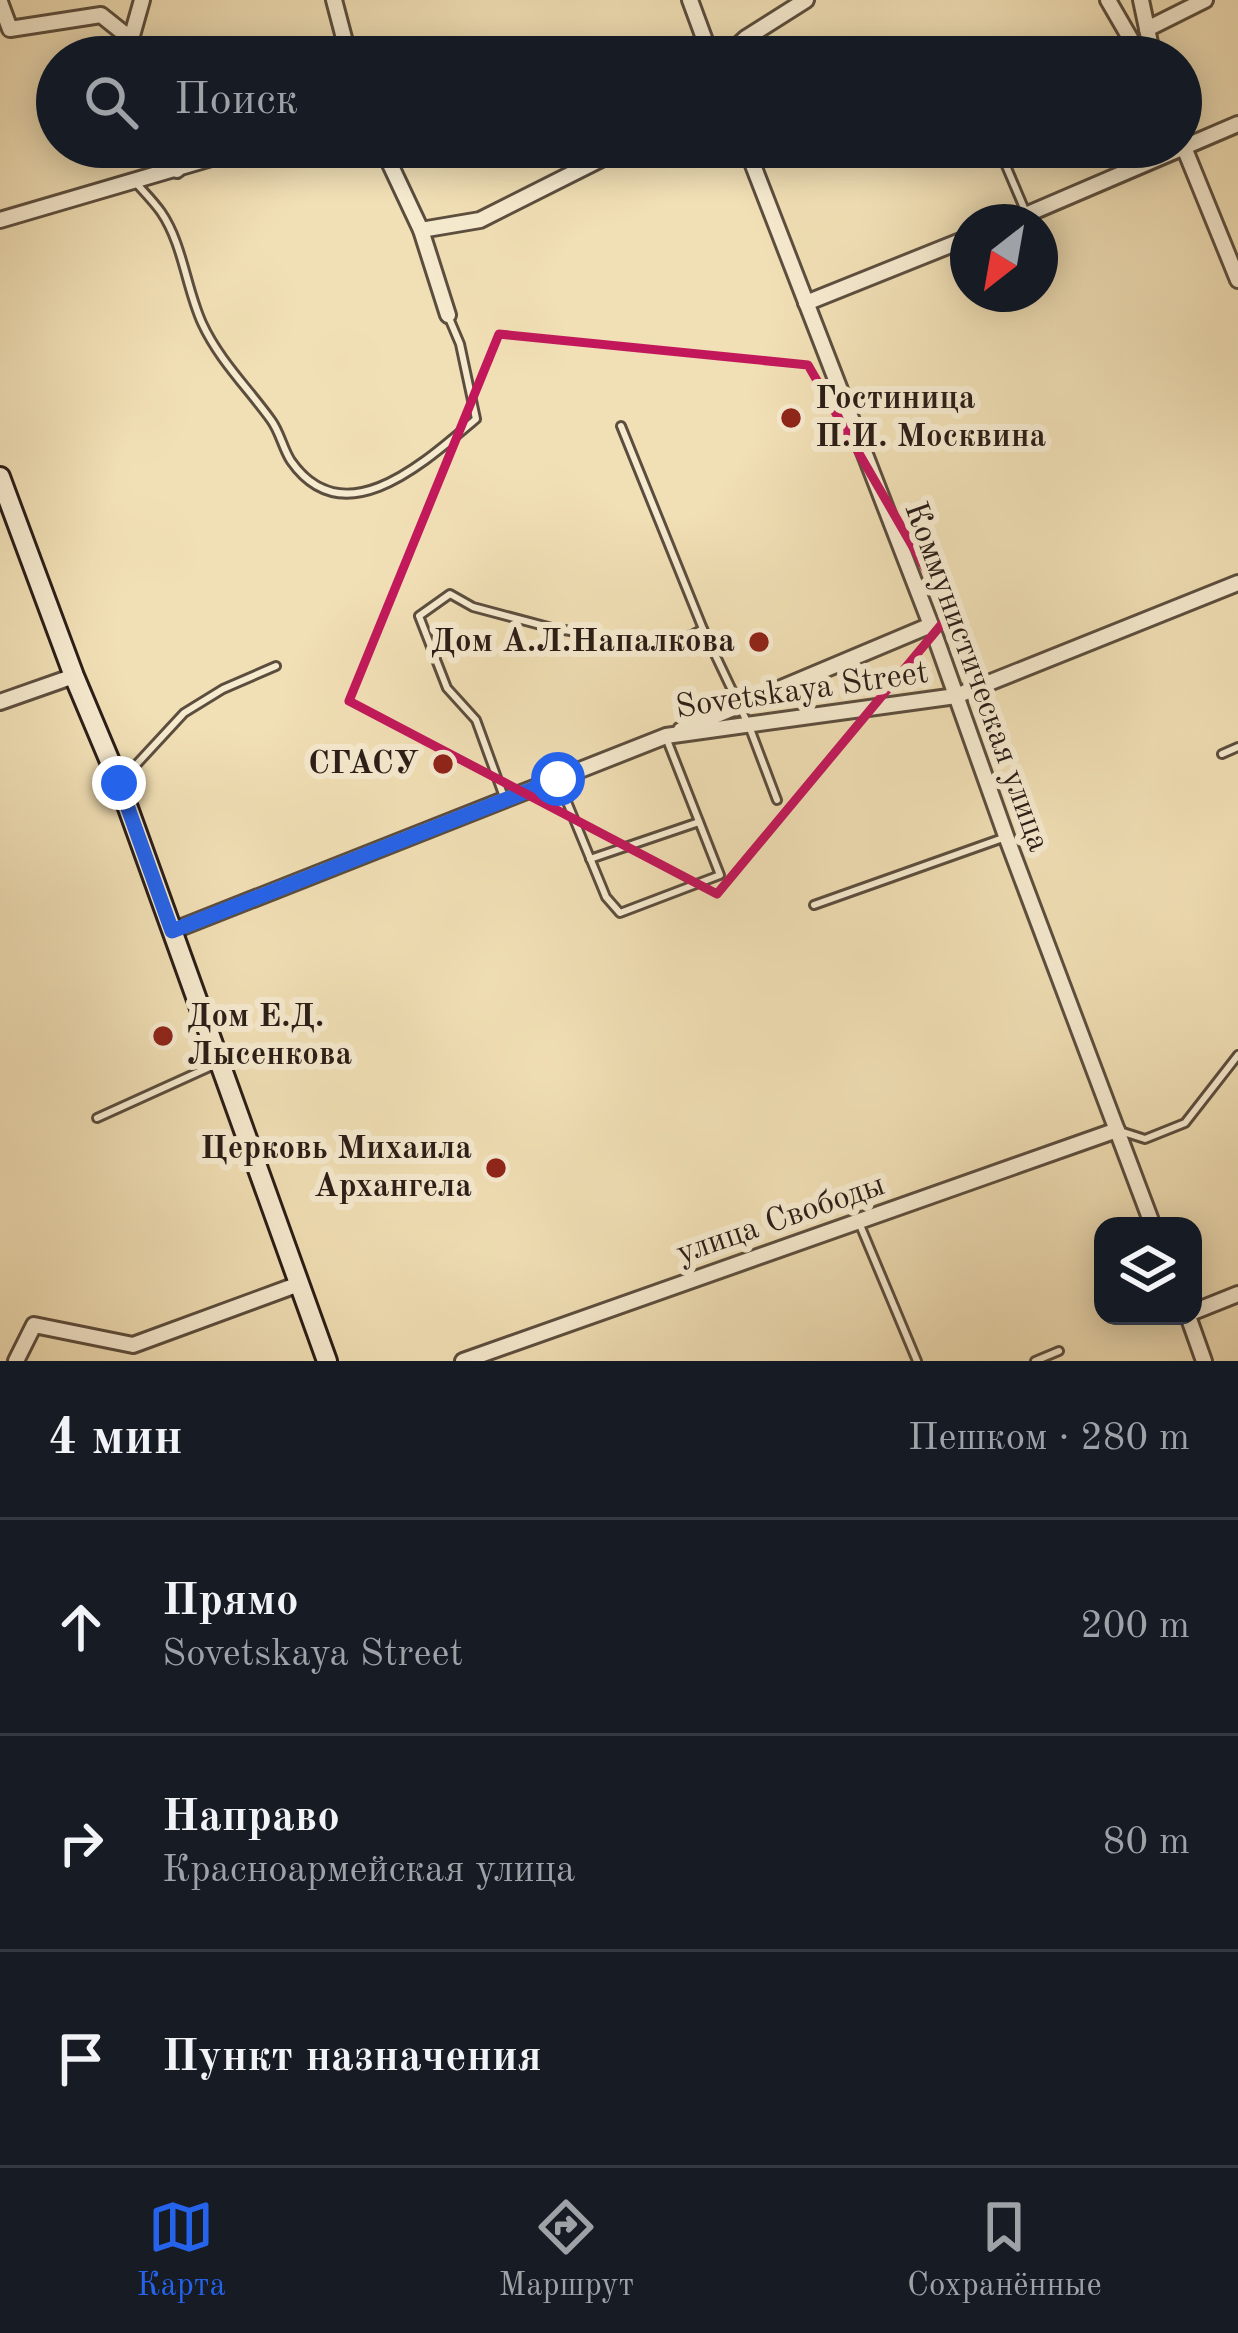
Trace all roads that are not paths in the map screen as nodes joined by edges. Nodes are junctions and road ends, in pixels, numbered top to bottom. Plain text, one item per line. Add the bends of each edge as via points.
1 (142, 0) edge
2 (334, 0) edge
3 (690, 0) edge
4 (806, 0) edge
5 (1108, 0) edge
6 (1141, 0) edge
7 (1205, 0) edge
8 (0, 2) edge
9 (1147, 29) junction
10 (128, 36) edge
11 (132, 36) edge
12 (344, 36) edge
13 (704, 36) edge
14 (749, 36) edge
15 (1129, 36) edge
16 (1148, 36) edge
17 (1238, 124) edge
18 (1202, 136) edge
19 (183, 168) edge
20 (392, 168) edge
21 (583, 168) edge
22 (754, 168) edge
23 (1007, 168) edge
24 (1129, 168) edge
25 (1193, 168) edge
26 (177, 170) joint
27 (134, 182) junction
28 (1022, 204) edge
29 (1051, 204) edge
30 (0, 220) edge
31 (421, 230) junction
32 (950, 245) edge
33 (1238, 280) edge
34 (806, 303) junction
35 (448, 315) joint
36 (622, 426) dead end
37 (0, 477) edge
38 (1238, 583) edge
39 (931, 625) junction
40 (703, 629) junction
41 (276, 666) dead end
42 (74, 676) junction
43 (956, 696) junction
44 (0, 702) edge
45 (739, 705) junction
46 (749, 726) junction
47 (666, 736) junction
48 (1238, 747) edge
49 (1222, 754) dead end
50 (558, 779) junction
51 (119, 783) junction
52 (505, 800) junction
53 (777, 800) dead end
54 (699, 822) junction
55 (1006, 836) junction
56 (590, 859) junction
57 (814, 905) dead end
58 (172, 931) junction
59 (1238, 1055) edge
60 (219, 1063) junction
61 (97, 1118) dead end
62 (1117, 1130) junction
63 (1150, 1217) edge
64 (859, 1221) junction
65 (298, 1284) junction
66 (1238, 1294) edge
67 (1202, 1309) edge
68 (1193, 1325) edge
69 (1059, 1351) dead end
70 (484, 1358) edge
71 (16, 1361) edge
72 (327, 1361) edge
73 (463, 1361) edge
74 (917, 1361) edge
75 (1035, 1361) edge
76 (1204, 1361) edge

1 - 11 street
2 - 12 street
3 - 13 street
4 - 14 street
5 - 15 street
6 - 9 street
7 - 9 street
8 - 10 street via 10,29 101,15
9 - 16 street
17 - 18 street
19 - 26 street
20 - 31 street
21 - 31 street via 480,220
22 - 34 street, Коммунистическая улица
23 - 28 lane
24 - 29 street
25 - 33 street
26 - 27 street
27 - 30 street
27 - 35 lane via 169,226 189,292 235,377 274,423 291,461 339,496 374,491 476,419
31 - 35 street
32 - 34 street
34 - 39 street, Коммунистическая улица
36 - 40 lane
37 - 42 main road
38 - 43 street, Sovetskaya Street
39 - 43 street, Коммунистическая улица
39 - 45 street
40 - 45 lane
40 - 52 lane via 677,643 632,641 473,608 450,594 418,616 447,688 476,720
41 - 51 lane via 184,713
42 - 44 street
42 - 51 main road
43 - 46 street, Sovetskaya Street
43 - 55 street, Коммунистическая улица
45 - 46 lane
45 - 47 street
46 - 47 street, Sovetskaya Street
46 - 53 lane
47 - 50 street, Sovetskaya Street
47 - 54 lane
48 - 49 lane
50 - 52 street, Sovetskaya Street
50 - 56 lane
51 - 58 main road
52 - 58 street, Sovetskaya Street
54 - 56 lane
54 - 56 lane via 720,875 620,914
55 - 57 lane
55 - 62 street, Коммунистическая улица
58 - 60 main road
59 - 62 lane via 1185,1124 1144,1139
60 - 61 lane
60 - 65 main road
62 - 63 street, Коммунистическая улица
62 - 64 street, улица Свободы
64 - 70 street, улица Свободы
64 - 74 lane
65 - 71 street via 133,1345 34,1325
65 - 72 main road
66 - 67 street
68 - 76 street
69 - 75 lane
70 - 73 street, улица Свободы

